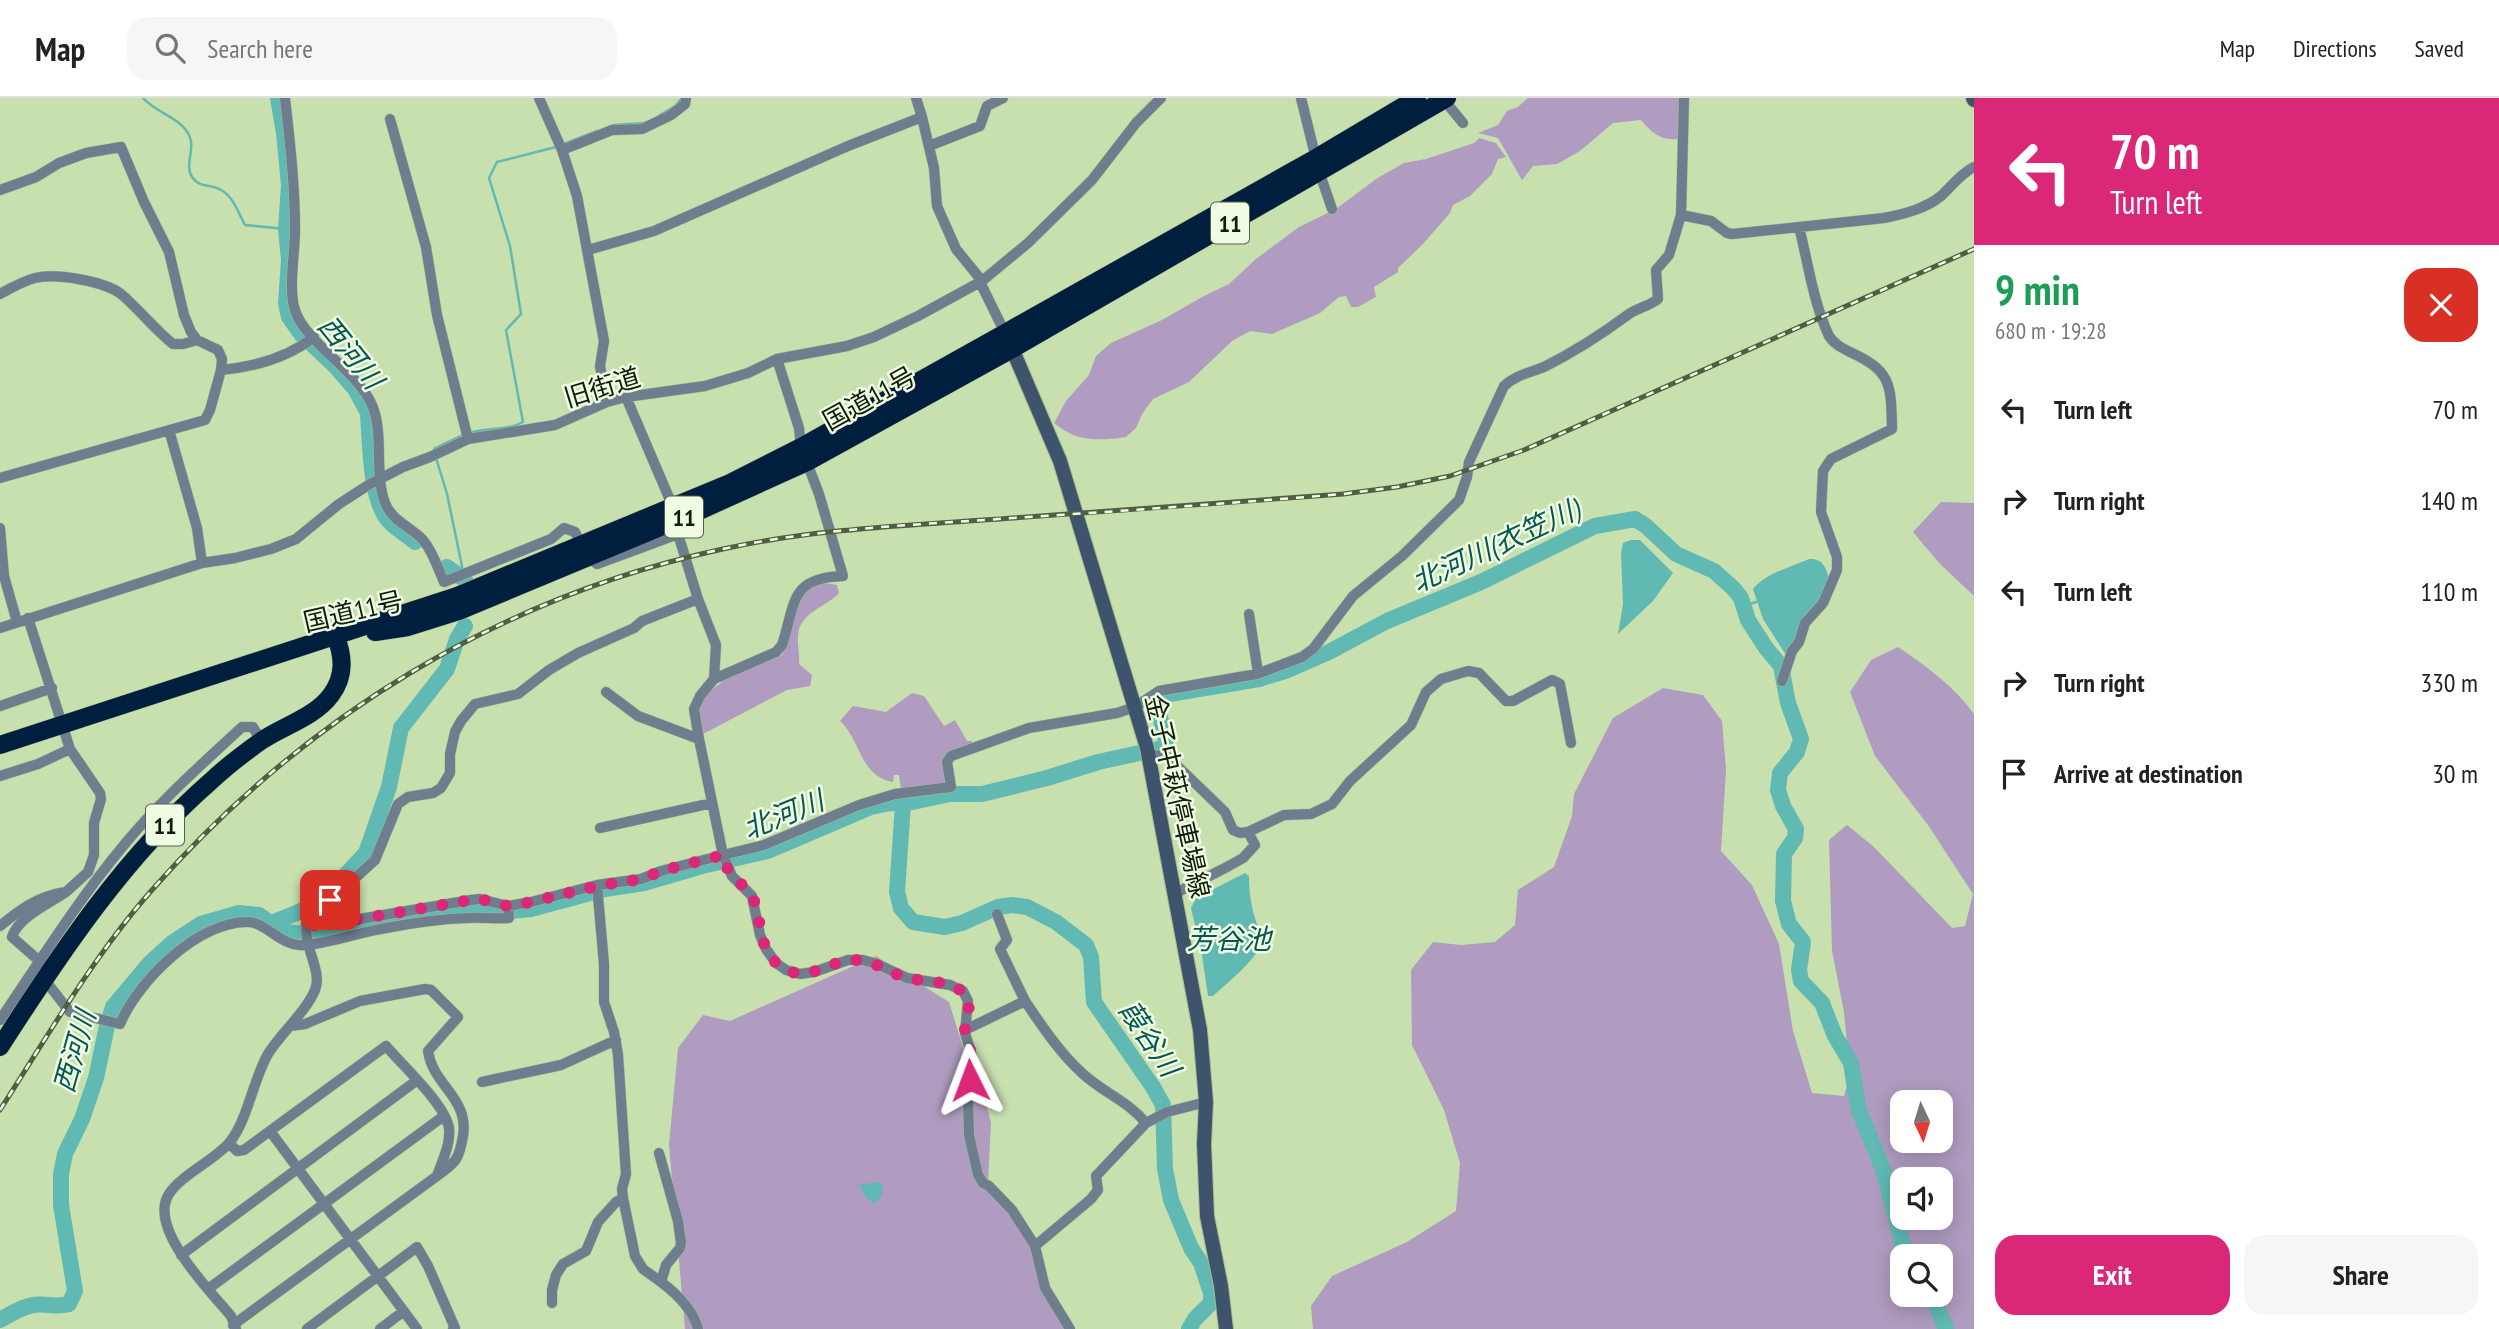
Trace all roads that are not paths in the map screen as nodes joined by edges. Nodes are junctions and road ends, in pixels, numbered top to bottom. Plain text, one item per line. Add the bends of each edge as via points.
1 (285, 98) edge
2 (538, 98) edge
3 (686, 98) edge
4 (916, 98) edge
5 (1003, 98) edge
6 (1161, 98) edge
7 (1301, 98) edge
8 (1417, 98) edge
9 (1684, 98) edge
10 (1445, 99) edge
11 (922, 117) junction
12 (390, 119) dead end
13 (1463, 123) dead end
14 (929, 146) junction
15 (560, 147) junction
16 (1317, 165) junction
17 (1974, 167) edge
18 (0, 190) edge
19 (1332, 209) dead end
20 (1681, 215) junction
21 (1799, 227) junction
22 (589, 250) junction
23 (981, 281) junction
24 (0, 294) edge
25 (197, 340) junction
26 (310, 340) junction
27 (1009, 341) junction
28 (777, 359) junction
29 (220, 370) junction
30 (626, 397) junction
31 (607, 402) junction
32 (169, 430) junction
33 (467, 435) junction
34 (804, 455) junction
35 (0, 478) edge
36 (376, 480) junction
37 (673, 507) junction
38 (0, 528) edge
39 (584, 550) junction
40 (202, 563) junction
41 (698, 599) junction
42 (1249, 614) dead end
43 (28, 618) junction
44 (17, 622) junction
45 (0, 628) edge
46 (337, 638) junction
47 (1258, 673) junction
48 (1783, 675) dead end
49 (714, 680) junction
50 (52, 688) junction
51 (606, 692) dead end
52 (0, 706) edge
53 (1135, 706) junction
54 (64, 724) junction
55 (699, 739) junction
56 (1571, 743) dead end
57 (0, 745) edge
58 (70, 749) junction
59 (1148, 752) junction
60 (0, 776) edge
61 (712, 803) junction
62 (600, 828) dead end
63 (1248, 832) junction
64 (725, 860) junction
65 (598, 890) junction
66 (66, 892) junction
67 (1176, 893) junction
68 (508, 910) junction
69 (997, 914) dead end
70 (0, 926) edge
71 (306, 927) junction
72 (306, 943) junction
73 (44, 970) junction
74 (1025, 1001) junction
75 (0, 1020) edge
76 (290, 1026) junction
77 (965, 1030) junction
78 (616, 1040) junction
79 (0, 1047) edge
80 (416, 1081) junction
81 (482, 1082) dead end
82 (1206, 1102) junction
83 (445, 1117) junction
84 (1146, 1123) junction
85 (270, 1131) junction
86 (229, 1143) junction
87 (659, 1153) dead end
88 (298, 1167) junction
89 (437, 1176) junction
90 (622, 1198) junction
91 (325, 1203) junction
92 (352, 1240) junction
93 (1035, 1246) junction
94 (181, 1255) junction
95 (378, 1276) junction
96 (661, 1282) junction
97 (208, 1289) junction
98 (552, 1303) dead end
99 (404, 1311) junction
100 (235, 1327) edge
101 (307, 1329) edge
102 (380, 1329) edge
103 (417, 1329) edge
104 (453, 1329) edge
105 (698, 1329) edge
106 (1070, 1329) edge
107 (1226, 1329) edge

1 - 26 street via 295,176 292,295
2 - 15 street
3 - 15 street via 671,115 642,129 612,130
4 - 11 street
5 - 14 street via 987,106 980,126
6 - 23 street, 旧街道 via 1092,180 1028,243
7 - 16 street
8 - 16 highway, 国道11号 / 11
9 - 20 street
10 - 13 street
10 - 16 highway, 国道11号 / 11
11 - 14 street
11 - 22 street via 654,231
12 - 33 street via 421,226 437,315
14 - 23 street via 937,206 956,249
15 - 22 street
16 - 19 street
16 - 27 highway, 国道11号 / 11
17 - 21 street via 1940,197 1904,214
18 - 25 street via 86,153 121,147 169,252 184,315
20 - 21 street via 1711,221 1732,234
20 - 47 street via 1672,247 1657,270 1658,299 1631,312 1606,333 1512,378 1469,462 1460,500 1353,596 1313,649 1292,662
21 - 48 street via 1830,337 1840,347 1874,363 1885,376 1892,429 1831,459 1823,471 1821,512 1837,570 1824,603 1805,623
22 - 31 street via 604,341 600,366
23 - 27 street
23 - 28 street, 旧街道 via 874,337
24 - 25 street via 48,276 107,286 173,344
25 - 29 street via 218,350
26 - 29 street via 262,364
26 - 36 street via 342,364 369,397 375,411
27 - 34 highway, 国道11号 / 11
27 - 53 main road, 金子中萩停車場線 via 1060,461
28 - 30 street, 旧街道 via 705,386
28 - 34 street
29 - 32 street via 205,420
30 - 31 street, 旧街道
30 - 37 street
31 - 33 street, 旧街道 via 555,425
32 - 35 street
32 - 40 street via 197,528
33 - 36 street, 旧街道 via 435,455
34 - 37 highway, 国道11号 / 11
34 - 39 highway, 国道11号 / 11 via 699,511
34 - 49 street via 843,576 822,577 805,585 776,652
36 - 39 street via 386,505 430,549 444,582 551,539 564,528 575,532
36 - 40 street, 旧街道 via 296,539 271,550
37 - 39 highway, 国道11号 / 11
38 - 44 street via 4,576
39 - 41 street via 602,564 678,534
39 - 46 highway, 国道11号 / 11 via 459,611 408,627
40 - 43 street, 旧街道
41 - 49 street via 716,645
41 - 71 street via 578,653 518,694 475,704 455,732 450,773 441,788 398,804 374,860
42 - 47 street
43 - 44 street, 旧街道
43 - 50 street
44 - 45 street, 旧街道
46 - 54 highway, 国道11号 / 11
46 - 73 highway, 11 via 343,659 330,697 211,780 154,836
47 - 53 street via 1160,691
49 - 55 street via 694,709
50 - 52 street
50 - 54 street
51 - 55 street via 638,716
53 - 59 main road, 金子中萩停車場線
53 - 64 street via 1000,737 948,759 951,787 895,794 859,805
54 - 57 highway, 国道11号 / 11
54 - 58 street
55 - 61 street
56 - 63 street via 1560,684 1552,680 1506,701 1479,673 1454,674 1426,692 1411,725 1350,781 1332,804 1311,814 1284,815
58 - 60 street
58 - 66 street via 102,799 88,872
59 - 63 street via 1167,756 1225,812 1233,830
59 - 67 main road, 金子中萩停車場線
61 - 62 street
61 - 64 street
63 - 67 street via 1255,845 1243,858
64 - 65 street via 661,871
64 - 77 street via 732,876 752,896 760,935 776,963 800,974 863,960 907,978 957,987 968,1001
65 - 68 street
65 - 78 street via 604,1002
66 - 70 street via 47,894
66 - 73 street via 24,920 12,937
67 - 82 main road, 金子中萩停車場線 via 1200,1030
68 - 71 street via 480,899
68 - 72 street
69 - 74 street via 1007,940 1000,949
71 - 72 street
72 - 73 street via 285,942 249,922 211,930 165,964 135,998 120,1024 70,1012
72 - 76 street via 317,975 315,990
73 - 75 street
73 - 79 highway, 11
74 - 77 street
74 - 84 street via 1066,1057
76 - 86 street via 268,1054
76 - 89 street via 368,999 425,989 458,1017 428,1051 438,1079 455,1096 465,1125 460,1154
77 - 93 street via 972,1056 969,1135 978,1175 1012,1210
78 - 81 street via 561,1065
78 - 90 street via 626,1174
80 - 83 street
80 - 85 street via 386,1046
80 - 88 street
82 - 84 street
82 - 107 main road, 金子中萩停車場線 via 1207,1216
83 - 89 street via 447,1148
83 - 91 street
84 - 93 street via 1096,1176 1098,1190 1091,1199
85 - 86 street via 244,1150 237,1151
85 - 88 street
86 - 94 street via 169,1194 166,1223
87 - 96 street via 681,1243
88 - 91 street
88 - 94 street
89 - 92 street
90 - 96 street via 635,1256 643,1269
90 - 98 street via 598,1222 586,1251 563,1264 556,1275
91 - 92 street
91 - 97 street
92 - 95 street
92 - 100 street
93 - 106 street via 1045,1288
94 - 97 street
95 - 99 street
95 - 101 street
95 - 104 street via 417,1247
96 - 105 street via 690,1311
97 - 100 street
99 - 102 street
99 - 103 street

